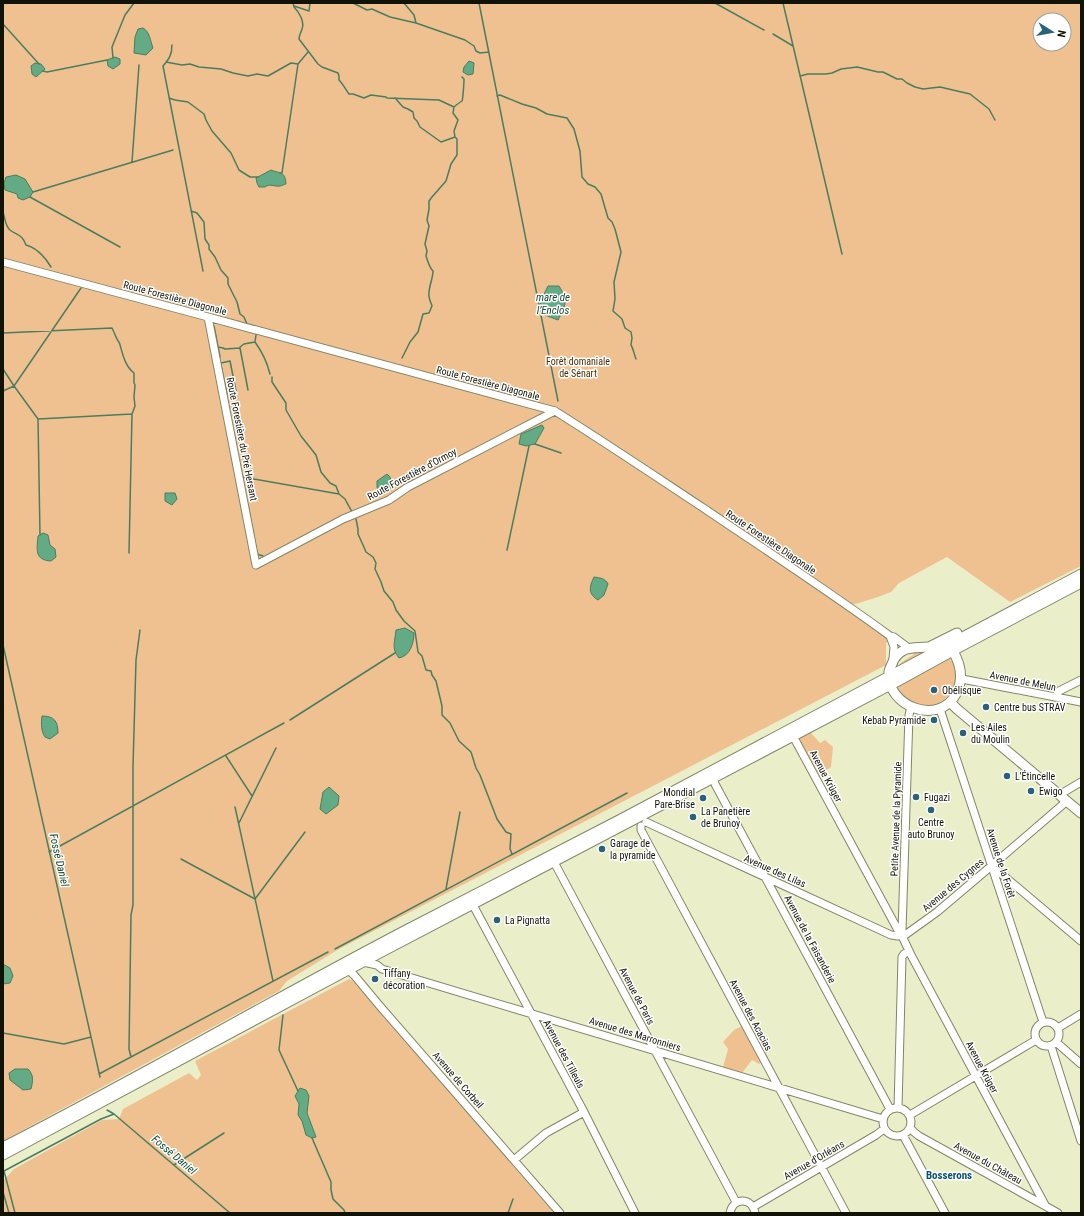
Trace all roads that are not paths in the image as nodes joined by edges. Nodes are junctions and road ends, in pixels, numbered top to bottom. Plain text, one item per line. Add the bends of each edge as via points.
1 (3, 262) edge
2 (208, 317) junction
3 (555, 412) junction
4 (256, 564) joint
5 (1081, 574) edge
6 (1081, 583) edge
7 (981, 628) junction
8 (890, 636) junction
9 (928, 647) junction
10 (943, 647) junction
11 (910, 649) junction
12 (953, 651) junction
13 (894, 659) junction
14 (962, 679) junction
15 (1081, 680) edge
16 (890, 681) junction
17 (1055, 697) junction
18 (950, 702) junction
19 (1081, 702) edge
20 (911, 707) junction
21 (940, 709) junction
22 (793, 736) junction
23 (713, 778) junction
24 (1081, 782) edge
25 (1059, 795) junction
26 (1067, 801) junction
27 (647, 812) junction
28 (1081, 813) edge
29 (632, 821) junction
30 (643, 824) junction
31 (554, 862) junction
32 (992, 867) junction
33 (765, 878) junction
34 (473, 905) junction
35 (901, 934) junction
36 (1081, 941) edge
37 (383, 942) junction
38 (908, 951) junction
39 (378, 953) junction
40 (363, 962) junction
41 (337, 966) junction
42 (381, 967) junction
43 (348, 970) junction
44 (530, 1013) junction
45 (1081, 1014) edge
46 (1043, 1022) junction
47 (1058, 1028) junction
48 (1036, 1040) junction
49 (1054, 1044) junction
50 (654, 1050) junction
51 (1081, 1064) edge
52 (976, 1076) junction
53 (779, 1088) junction
54 (894, 1109) junction
55 (584, 1112) junction
56 (910, 1115) junction
57 (883, 1119) junction
58 (910, 1128) junction
59 (884, 1129) junction
60 (904, 1135) junction
61 (1081, 1141) edge
62 (3, 1147) edge
63 (3, 1155) edge
64 (514, 1160) junction
65 (822, 1167) junction
66 (736, 1203) junction
67 (1045, 1205) junction
68 (754, 1210) edge
69 (560, 1213) edge
70 (636, 1213) edge
71 (730, 1213) edge
72 (846, 1213) edge
73 (945, 1213) edge
74 (1058, 1213) edge

1 - 2 street, Route Forestière Diagonale
2 - 3 street, Route Forestière Diagonale
2 - 4 street, Route Forestière du Pré Hersant
3 - 4 street, Route Forestière d'Ormoy via 408,487 389,500 343,519
3 - 8 street, Route Forestière Diagonale via 745,536
5 - 7 main road
6 - 12 main road
7 - 9 main road via 972,627
7 - 10 main road
8 - 11 street, Route Forestière Diagonale
8 - 13 street via 894,647
9 - 10 main road
9 - 11 main road
10 - 12 main road
10 - 16 main road
11 - 13 main road via 902,651
12 - 14 main road
12 - 16 main road
13 - 16 main road via 889,672
14 - 17 street, Avenue de Melun
14 - 18 main road
15 - 17 street via 1059,691
16 - 20 main road via 900,700
16 - 22 main road
16 - 37 main road
17 - 19 street, Avenue de Melun
18 - 21 main road
18 - 25 main road
20 - 21 main road
20 - 35 street, Petite Avenue de la Pyramide
21 - 32 street, Avenue de la Forêt
22 - 23 main road
22 - 35 street, Avenue Krüger
23 - 27 main road
23 - 33 street, Avenue de la Faisanderie
24 - 25 street
25 - 26 main road
26 - 28 main road
26 - 32 street, Avenue des Cygnes
27 - 29 main road
27 - 30 street
29 - 30 street, Avenue des Lilas via 635,825
29 - 31 main road
30 - 33 street, Avenue des Lilas
30 - 53 street, Avenue des Acacias via 641,830 644,837
31 - 34 main road
31 - 50 street, Avenue de Paris
32 - 35 street, Avenue des Cygnes via 936,912
32 - 36 street
32 - 46 street, Avenue de la Forêt
33 - 35 street, Avenue des Lilas via 891,934
33 - 54 street, Avenue de la Faisanderie
34 - 39 main road
34 - 44 street, Avenue des Tilleuls
35 - 38 street, Avenue Krüger
37 - 39 street
37 - 41 main road
38 - 52 street, Avenue Krüger
38 - 54 street via 902,957
39 - 40 main road
39 - 42 street
40 - 42 street, Avenue des Marronniers
40 - 43 main road
41 - 43 street, Avenue de Corbeil
41 - 62 main road via 183,1052
42 - 44 street, Avenue des Marronniers
43 - 63 main road
43 - 64 street, Avenue de Corbeil
44 - 50 street, Avenue des Marronniers
44 - 55 street, Avenue des Tilleuls
45 - 47 street
46 - 47 street via 1051,1023
46 - 48 street via 1035,1030
47 - 49 street via 1059,1037
48 - 49 street via 1042,1046
48 - 52 street
49 - 51 street
49 - 61 street
50 - 53 street, Avenue des Marronniers
50 - 66 street, Avenue de Paris
52 - 56 street
52 - 67 street, Avenue Krüger
53 - 57 street, Avenue des Marronniers
53 - 65 street, Avenue des Acacias
54 - 56 street via 902,1109
54 - 57 street via 885,1114
55 - 64 street via 546,1133
55 - 70 street, Avenue des Tilleuls
56 - 58 street
57 - 59 street
58 - 60 street
58 - 67 street, Avenue du Château via 919,1136
59 - 60 street via 891,1135
59 - 65 street, Avenue d'Orléans
60 - 73 street
64 - 69 street, Avenue de Corbeil
65 - 68 street, Avenue d'Orléans
65 - 72 street, Avenue des Acacias
66 - 68 street via 747,1202
66 - 71 street
67 - 74 street, Avenue du Château

